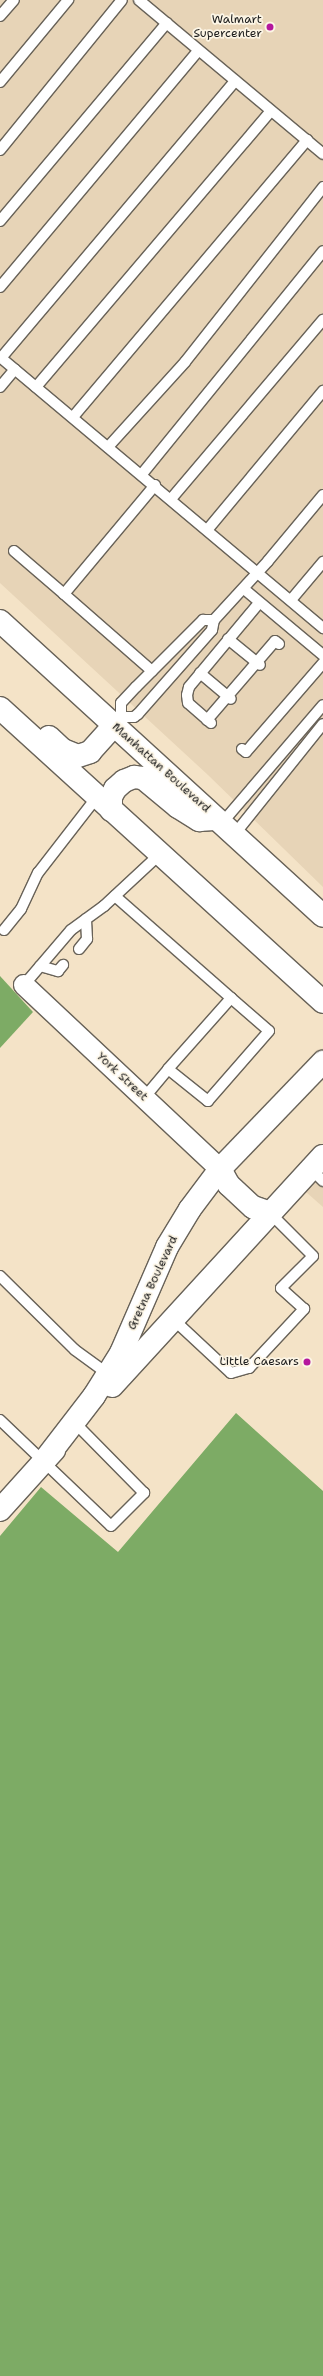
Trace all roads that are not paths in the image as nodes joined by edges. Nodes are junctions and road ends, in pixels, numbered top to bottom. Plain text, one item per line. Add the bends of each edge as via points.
1 (14, 0) edge
2 (68, 0) edge
3 (122, 0) edge
4 (139, 0) edge
5 (0, 16) edge
6 (167, 23) junction
7 (199, 50) junction
8 (235, 81) junction
9 (0, 82) edge
10 (271, 111) junction
11 (307, 140) junction
12 (0, 150) edge
13 (323, 154) edge
14 (323, 187) edge
15 (0, 221) edge
16 (323, 251) edge
17 (0, 287) edge
18 (323, 320) edge
19 (1, 357) edge
20 (15, 369) junction
21 (0, 387) edge
22 (36, 387) junction
23 (323, 391) edge
24 (73, 417) junction
25 (108, 447) junction
26 (142, 474) junction
27 (155, 485) junction
28 (323, 495) edge
29 (171, 499) junction
30 (208, 529) junction
31 (14, 551) dead end
32 (323, 562) edge
33 (258, 572) junction
34 (244, 589) junction
35 (64, 594) junction
36 (291, 600) junction
37 (259, 603) junction
38 (214, 620) junction
39 (0, 621) edge
40 (323, 628) edge
41 (228, 639) junction
42 (277, 642) dead end
43 (323, 655) edge
44 (323, 663) edge
45 (258, 664) junction
46 (152, 671) junction
47 (200, 673) junction
48 (0, 694) edge
49 (229, 697) junction
50 (323, 705) edge
51 (0, 708) edge
52 (117, 721) junction
53 (323, 724) edge
54 (242, 749) dead end
55 (104, 803) junction
56 (224, 826) junction
57 (160, 854) junction
58 (115, 896) junction
59 (322, 913) edge
60 (86, 919) junction
61 (4, 930) dead end
62 (79, 949) dead end
63 (63, 965) dead end
64 (40, 966) junction
65 (24, 985) joint
66 (314, 985) edge
67 (231, 998) junction
68 (323, 1002) edge
69 (168, 1069) junction
70 (319, 1070) edge
71 (144, 1098) junction
72 (220, 1169) junction
73 (319, 1169) edge
74 (270, 1213) junction
75 (0, 1276) edge
76 (173, 1319) junction
77 (108, 1374) junction
78 (0, 1420) edge
79 (77, 1425) junction
80 (44, 1461) junction
81 (0, 1510) edge

1 - 5 lane
2 - 9 lane
3 - 12 lane
4 - 6 lane
6 - 7 lane
6 - 15 lane
7 - 8 lane
7 - 17 lane
8 - 10 lane
8 - 19 lane
10 - 11 lane
10 - 22 lane
11 - 13 lane
11 - 24 lane
14 - 25 lane via 185,362
16 - 26 lane
18 - 29 lane
19 - 20 lane
20 - 21 lane
20 - 22 lane
22 - 24 lane
23 - 30 lane
24 - 25 lane
25 - 26 lane
26 - 27 lane
27 - 29 lane
27 - 35 lane
28 - 33 lane
29 - 30 lane
30 - 33 lane
31 - 35 lane
32 - 36 lane
33 - 34 lane
33 - 36 lane
34 - 37 lane
34 - 38 lane
35 - 46 lane
36 - 40 lane
37 - 41 lane
37 - 43 lane
38 - 46 lane via 202,620
38 - 52 lane via 212,630 134,717
39 - 52 street, Manhattan Boulevard
41 - 45 lane
41 - 47 lane
42 - 45 lane
44 - 54 lane via 312,671 246,752
45 - 49 lane
46 - 52 lane via 121,703
47 - 49 lane
47 - 49 lane via 190,687 188,703 209,721
48 - 52 street via 63,750 78,756 90,752
50 - 56 lane
51 - 55 street
52 - 56 street, Manhattan Boulevard
53 - 56 lane
55 - 56 street via 115,789 129,779 143,778 178,807 199,820
55 - 57 street
55 - 61 lane via 38,873 21,909
56 - 59 street, Manhattan Boulevard
57 - 58 lane
57 - 66 street
58 - 60 lane
58 - 67 lane
60 - 62 lane via 87,939
60 - 64 lane via 71,930
63 - 64 lane via 58,971
64 - 65 lane
65 - 71 street, York Street
66 - 68 street
67 - 69 lane
67 - 69 lane via 269,1031 208,1101
69 - 71 lane
70 - 72 street, Gretna Boulevard
71 - 72 street, York Street
72 - 74 street via 229,1185 253,1207
72 - 77 street, Gretna Boulevard via 190,1209 167,1247 121,1353
73 - 74 street, Gretna Boulevard
74 - 76 street, Gretna Boulevard
74 - 76 lane via 313,1256 281,1288 304,1309 249,1368 231,1373
75 - 77 lane via 75,1350
76 - 79 street, Gretna Boulevard
77 - 80 street, Gretna Boulevard
78 - 80 lane
79 - 80 street, Gretna Boulevard
79 - 80 lane via 144,1493 111,1526
80 - 81 street, Gretna Boulevard

